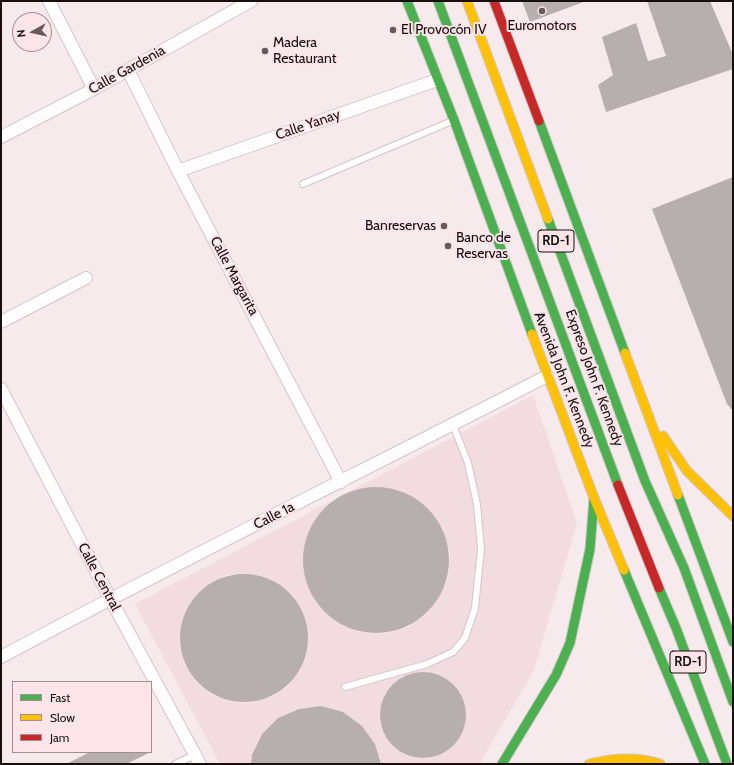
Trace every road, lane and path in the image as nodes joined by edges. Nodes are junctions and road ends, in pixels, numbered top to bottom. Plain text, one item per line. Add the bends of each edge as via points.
1 (50, 1) edge
2 (251, 1) edge
3 (407, 1) edge
4 (438, 1) edge
5 (467, 1) edge
6 (494, 1) edge
7 (128, 70) junction
8 (437, 80) junction
9 (94, 89) junction
10 (454, 120) junction
11 (1, 138) edge
12 (178, 171) junction
13 (303, 184) dead end
14 (86, 278) dead end
15 (1, 322) edge
16 (547, 376) junction
17 (1, 389) edge
18 (645, 408) junction
19 (453, 425) junction
20 (341, 482) junction
21 (594, 498) junction
22 (733, 516) edge
23 (110, 598) junction
24 (733, 642) edge
25 (1, 657) edge
26 (345, 687) dead end
27 (733, 702) edge
28 (197, 759) edge
29 (175, 764) edge
30 (502, 764) edge
31 (589, 764) edge
32 (660, 764) edge
33 (705, 764) edge
34 (727, 764) edge

1 - 9 street
2 - 7 street, Calle Gardenia
3 - 8 main road, Avenida John F. Kennedy
4 - 34 main road, Expreso John F. Kennedy / RD-1 via 601,440
5 - 27 main road, Expreso John F. Kennedy / RD-1 via 645,480 684,568
6 - 18 main road, RD-1
7 - 9 street, Calle Gardenia
7 - 12 street, Calle Margarita
8 - 10 main road, Avenida John F. Kennedy
8 - 12 street, Calle Yanay
9 - 11 street, Calle Gardenia
10 - 13 lane
10 - 16 main road, Avenida John F. Kennedy
12 - 20 street, Calle Margarita
14 - 15 street
16 - 19 street, Calle 1a
16 - 21 main road, Avenida John F. Kennedy
17 - 23 street, Calle Central
18 - 22 main road via 687,471
18 - 24 main road
19 - 20 street, Calle 1a
19 - 26 lane via 468,463 477,504 481,549 476,608 465,638 453,652 427,664
20 - 23 street, Calle 1a
21 - 30 main road via 590,549 570,643 556,675
21 - 33 main road, Avenida John F. Kennedy
23 - 25 street, Calle 1a
23 - 28 street, Calle Central
28 - 29 lane
31 - 32 main road via 624,758 638,758

